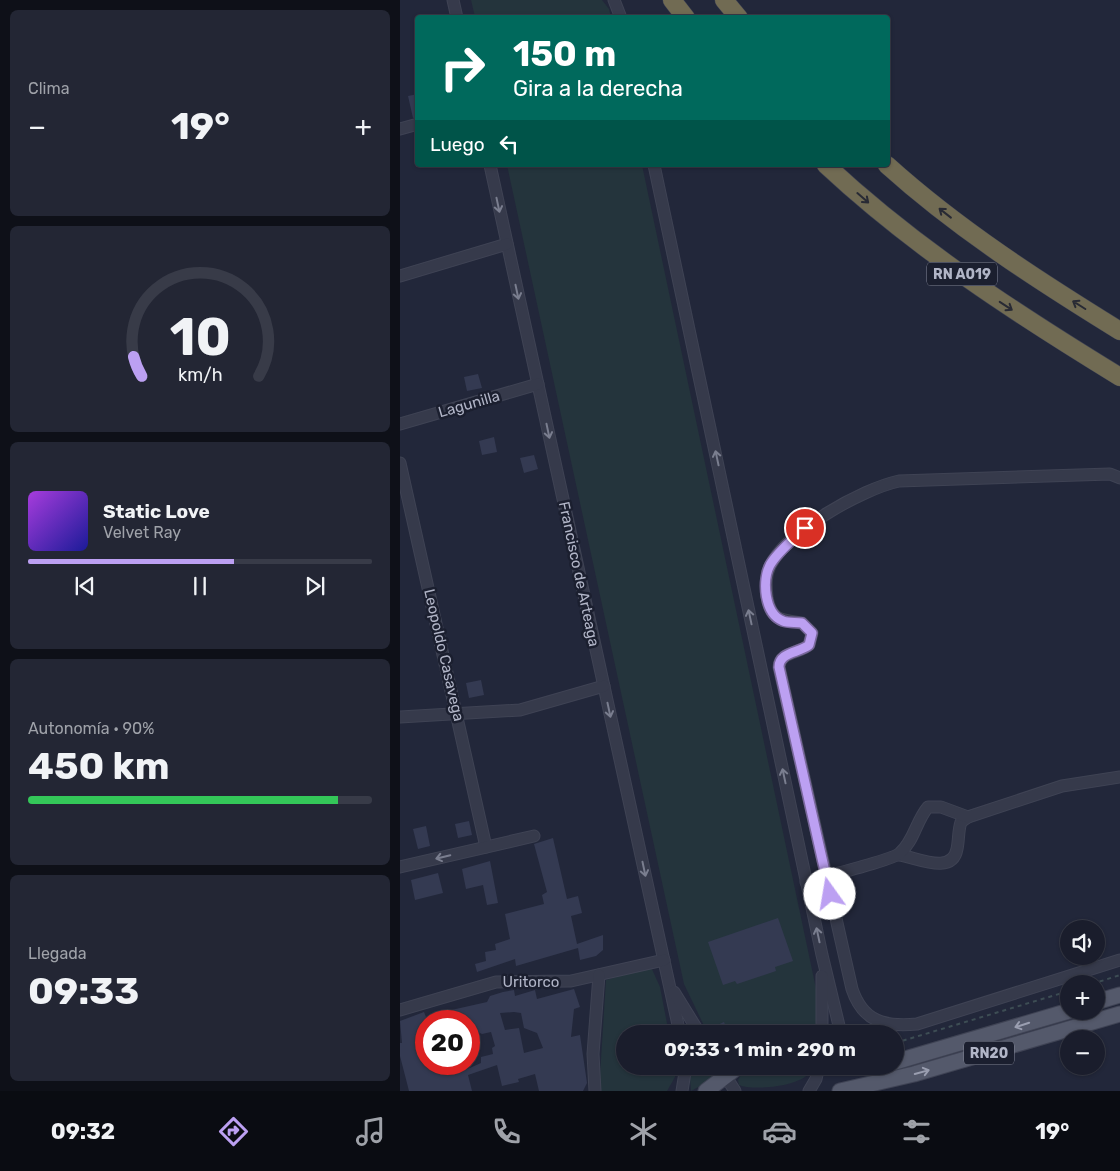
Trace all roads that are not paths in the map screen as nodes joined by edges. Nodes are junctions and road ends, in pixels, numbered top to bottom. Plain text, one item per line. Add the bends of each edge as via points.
1 (453, 0) edge
2 (614, 0) edge
3 (672, 0) edge
4 (724, 0) edge
5 (456, 15) edge
6 (620, 15) edge
7 (684, 15) edge
8 (736, 15) edge
9 (415, 125) edge
10 (400, 128) edge
11 (490, 167) edge
12 (654, 167) edge
13 (828, 167) edge
14 (889, 167) edge
15 (507, 244) junction
16 (400, 276) edge
17 (1120, 331) edge
18 (1120, 377) edge
19 (538, 384) junction
20 (400, 424) edge
21 (400, 463) edge
22 (1120, 478) edge
23 (604, 686) junction
24 (458, 715) junction
25 (400, 717) edge
26 (1120, 777) edge
27 (951, 812) junction
28 (968, 817) junction
29 (959, 829) junction
30 (534, 836) dead end
31 (486, 847) junction
32 (899, 855) junction
33 (400, 867) edge
34 (826, 875) junction
35 (806, 882) junction
36 (822, 955) junction
37 (664, 960) junction
38 (1120, 960) edge
39 (599, 975) junction
40 (669, 984) junction
41 (852, 989) junction
42 (831, 994) junction
43 (1120, 995) edge
44 (1105, 999) edge
45 (400, 1010) edge
46 (1060, 1013) edge
47 (1120, 1014) edge
48 (678, 1025) edge
49 (694, 1025) edge
50 (822, 1025) edge
51 (839, 1025) edge
52 (904, 1059) edge
53 (685, 1075) edge
54 (719, 1075) edge
55 (725, 1075) edge
56 (817, 1075) edge
57 (858, 1089) edge
58 (595, 1091) edge
59 (682, 1091) edge
60 (706, 1091) edge
61 (735, 1091) edge
62 (809, 1091) edge
63 (840, 1091) edge

1 - 5 street
2 - 6 street
3 - 7 highway
4 - 8 highway
9 - 10 street
11 -> 15 street, Francisco de Arteaga
35 -> 12 street
13 -> 18 highway, RN A019 via 951,267 1003,304
17 -> 14 highway, RN A019 via 1018,267
15 - 16 street
15 -> 19 street, Francisco de Arteaga
19 - 20 street, Lagunilla
19 -> 23 street, Francisco de Arteaga
21 - 24 street, Leopoldo Casavega
22 - 34 street via 1110,474 882,484 820,517 774,560 766,578 770,609 783,622 802,623 812,633 809,645 783,657 779,667
23 - 24 street via 520,710
23 -> 37 street, Francisco de Arteaga
24 - 25 street
24 - 31 street, Leopoldo Casavega
26 - 28 street via 1056,788
27 - 28 street
27 - 29 street via 954,825
27 - 32 street via 934,805 928,807
28 - 29 street
29 - 32 street via 957,850 949,861 934,864
30 - 31 street
31 -> 33 street
32 - 34 street
34 - 35 street
34 - 41 street
36 -> 35 street
36 - 42 street
36 - 50 street
37 - 39 street, Uritorco
37 - 40 street, Francisco de Arteaga
38 - 41 street via 917,1024 877,1021 860,1007
39 - 45 street, Uritorco via 562,982 496,982
39 - 58 street via 593,1054
40 - 48 street, Francisco de Arteaga
40 - 49 street, Francisco de Arteaga
41 - 42 street
42 - 51 street
43 - 44 main road
46 -> 52 main road, RN20
57 -> 47 main road, RN20
53 - 59 street
54 - 60 main road
55 - 61 street
56 - 62 street
57 - 63 main road, RN20

